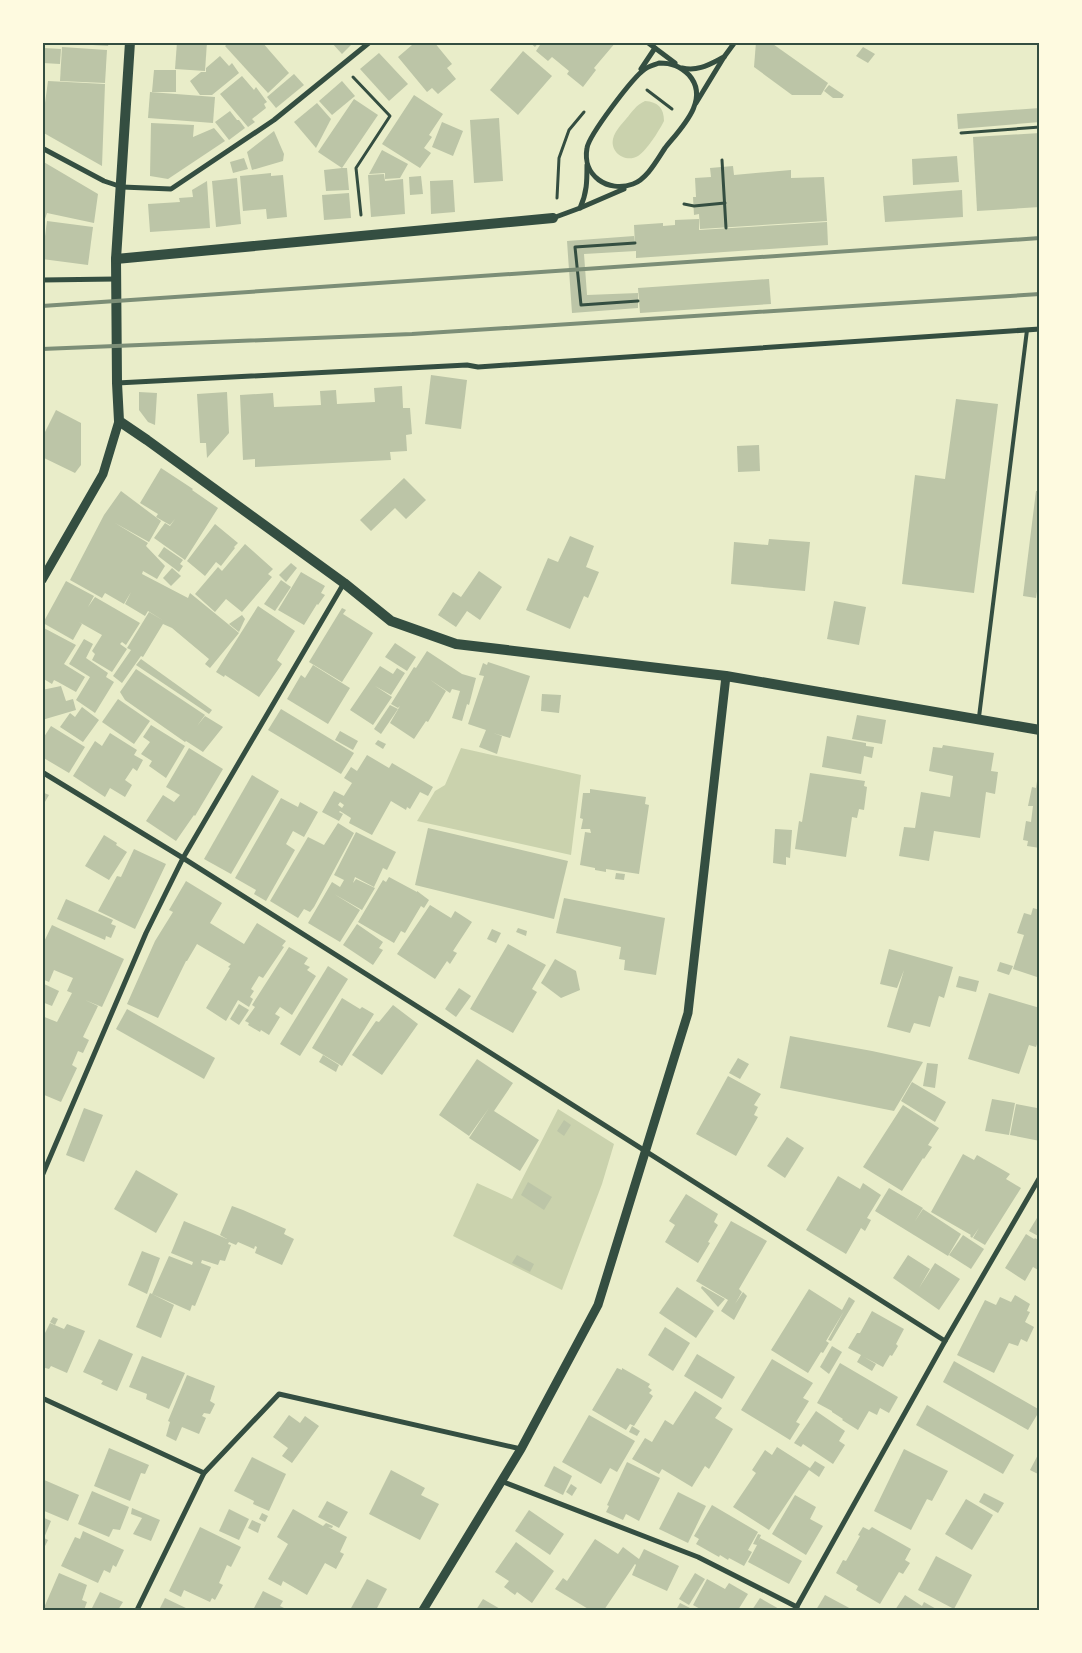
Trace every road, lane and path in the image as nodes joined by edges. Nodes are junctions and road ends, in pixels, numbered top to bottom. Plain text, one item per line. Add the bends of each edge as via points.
1 (130, 42) edge
2 (370, 42) edge
3 (647, 42) edge
4 (735, 42) edge
5 (655, 48) junction
6 (724, 57) junction
7 (342, 66) junction
8 (684, 69) junction
9 (635, 78) junction
10 (695, 104) junction
11 (686, 120) junction
12 (1040, 127) edge
13 (961, 133) dead end
14 (42, 148) edge
15 (586, 159) junction
16 (722, 160) dead end
17 (636, 183) junction
18 (122, 187) junction
19 (725, 203) junction
20 (684, 204) dead end
21 (580, 208) junction
22 (553, 218) joint
23 (726, 228) dead end
24 (363, 236) junction
25 (634, 243) dead end
26 (116, 259) junction
27 (116, 279) junction
28 (42, 280) edge
29 (638, 301) dead end
30 (1040, 329) edge
31 (1027, 330) junction
32 (116, 383) junction
33 (119, 422) junction
34 (42, 580) edge
35 (344, 583) junction
36 (726, 676) junction
37 (979, 719) junction
38 (1040, 730) edge
39 (42, 772) edge
40 (183, 858) junction
41 (646, 1152) junction
42 (42, 1176) edge
43 (1040, 1177) edge
44 (945, 1341) junction
45 (42, 1398) edge
46 (521, 1449) junction
47 (204, 1473) junction
48 (501, 1481) junction
49 (796, 1609) edge
50 (137, 1610) edge
51 (423, 1610) edge

1 - 18 main road
2 - 7 street
3 - 5 street
4 - 6 street
5 - 8 street
5 - 9 street
6 - 8 street via 702,68
6 - 10 street
7 - 18 street via 274,120 170,188
7 - 24 path via 390,116 356,168
8 - 9 street via 672,63 659,63 647,67
8 - 10 street via 696,91
9 - 11 path
9 - 15 street via 592,135
10 - 11 street
11 - 17 street
12 - 13 path
14 - 18 street
15 - 17 street via 590,172 605,184 624,187
15 - 21 street via 588,186
16 - 19 path
17 - 21 street
18 - 26 main road
19 - 20 path
19 - 23 path
21 - 22 street
22 - 24 main road
24 - 26 main road
25 - 29 path via 575,247 580,305
26 - 27 main road
27 - 28 street
27 - 32 main road
30 - 31 street
31 - 32 street via 478,367
31 - 37 lane
32 - 33 main road
33 - 34 street via 103,474
33 - 35 main road
35 - 36 main road via 391,622 456,644
35 - 40 street
36 - 37 main road
36 - 41 street via 688,1013
37 - 38 main road
39 - 40 street
40 - 41 street
40 - 42 street via 146,933
41 - 44 street
41 - 46 street via 598,1305
43 - 44 street
44 - 49 street
45 - 47 street
46 - 47 street via 279,1394
46 - 48 street
47 - 50 street
48 - 49 street via 698,1557
48 - 51 street

